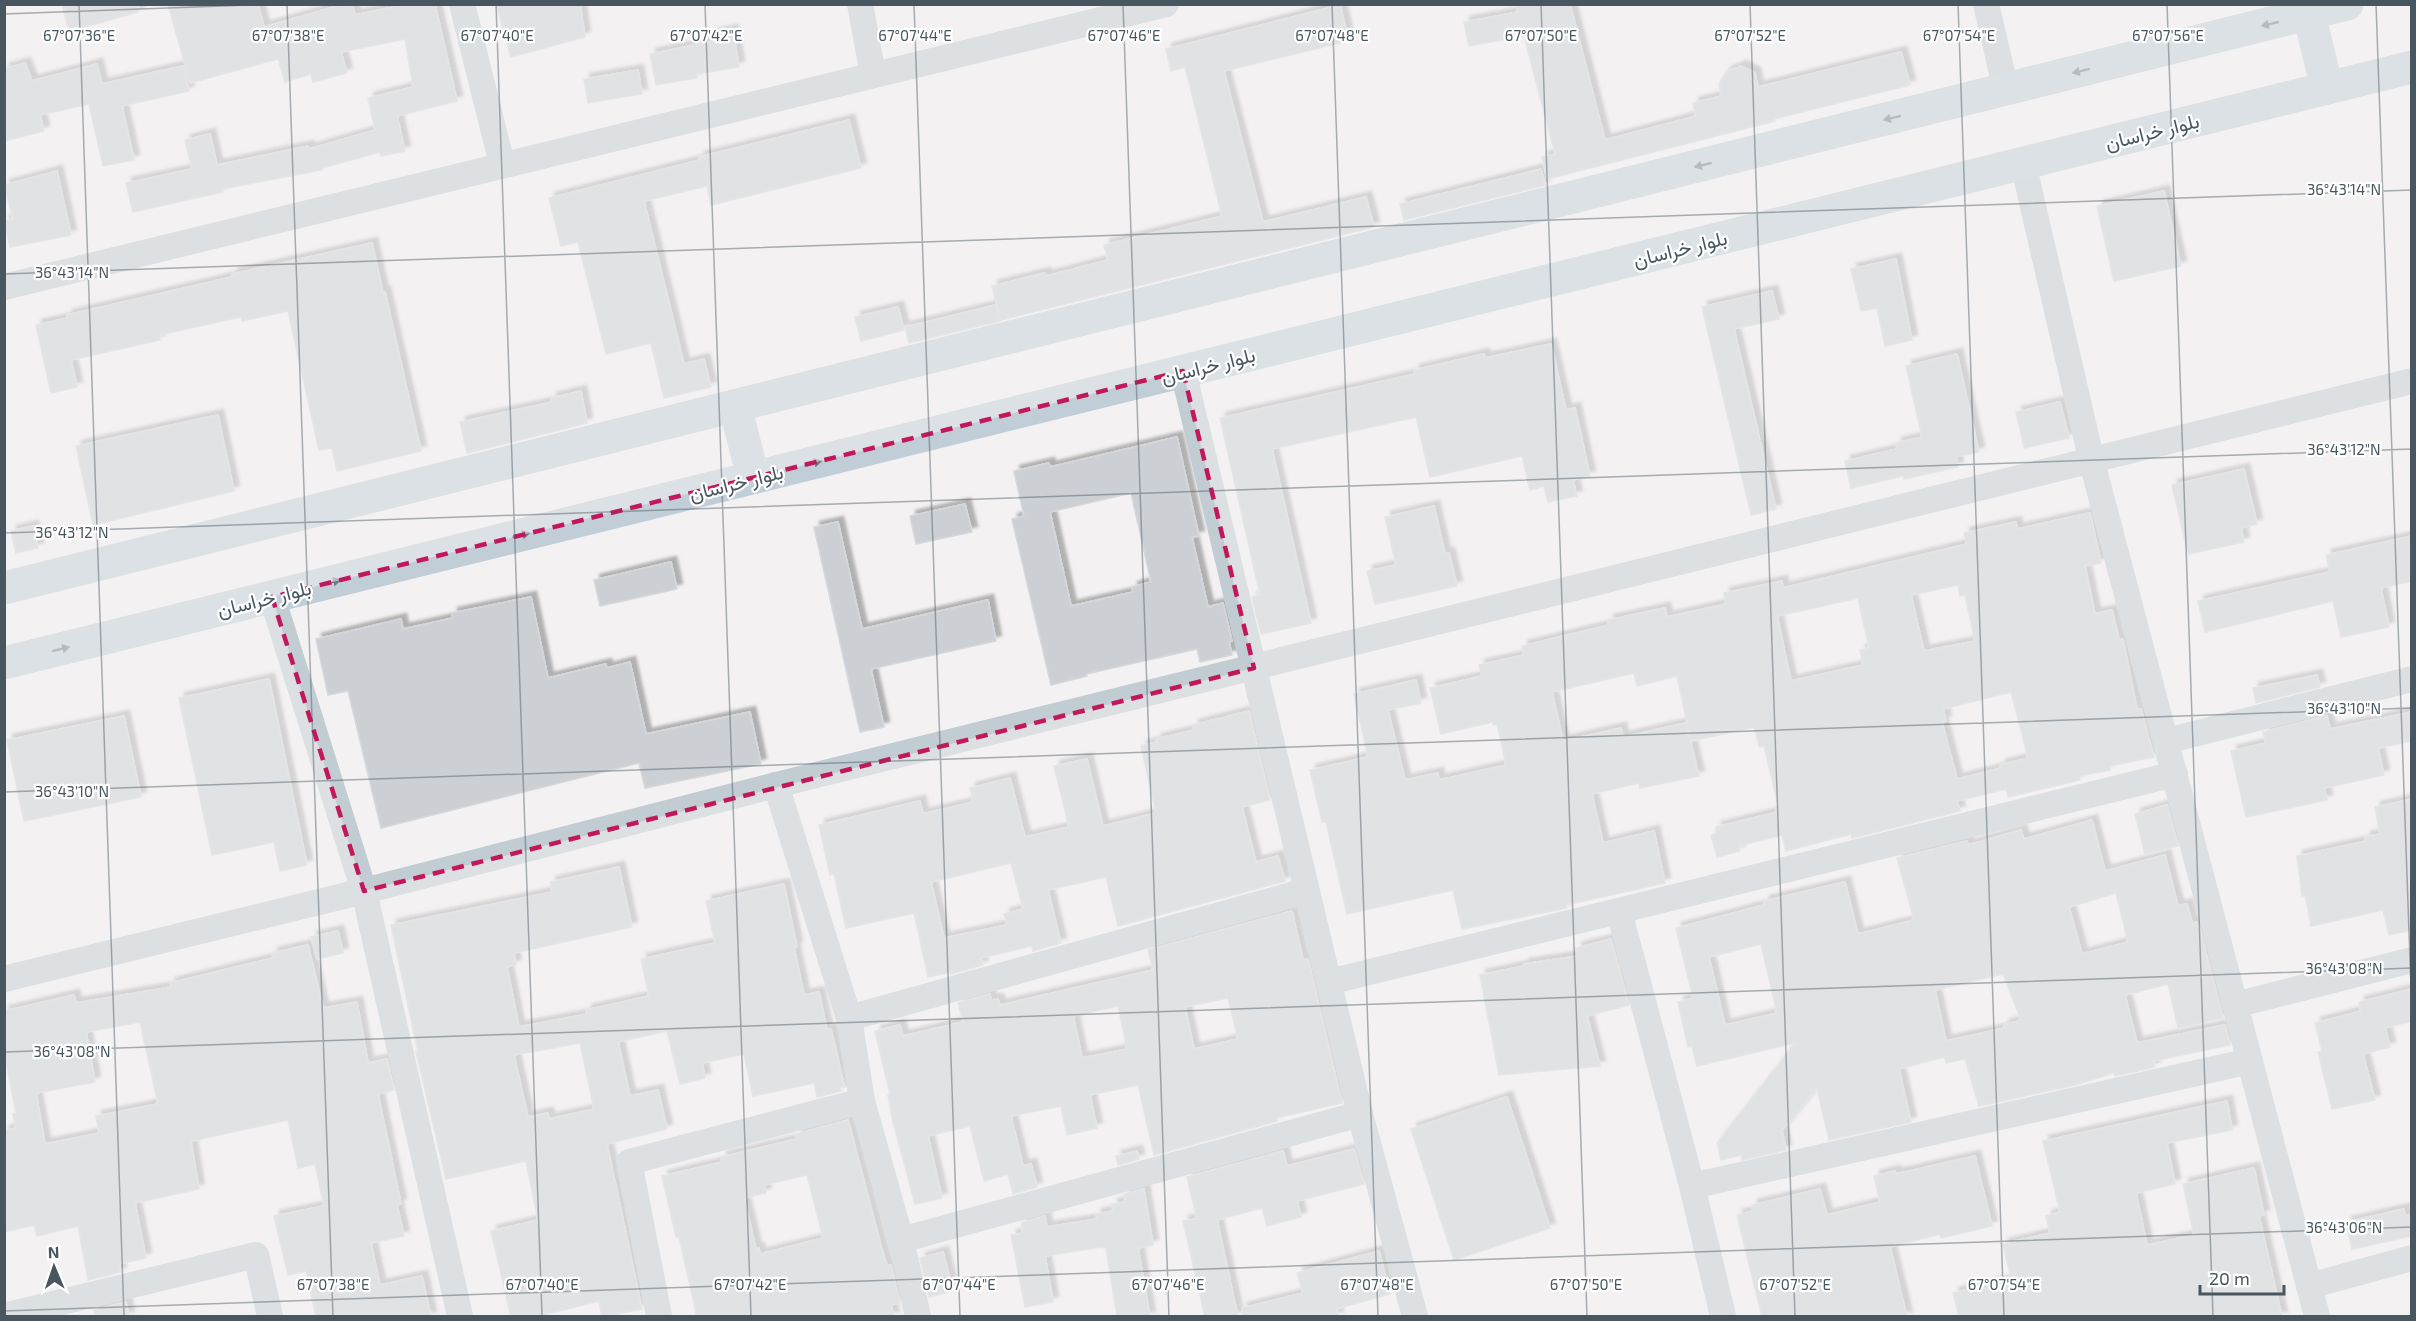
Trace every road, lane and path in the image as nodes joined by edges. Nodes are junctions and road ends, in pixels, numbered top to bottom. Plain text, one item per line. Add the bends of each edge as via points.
1 (462, 4) edge
2 (860, 4) edge
3 (1166, 4) edge
4 (1986, 4) edge
5 (2348, 4) edge
6 (2309, 14) junction
7 (2412, 67) edge
8 (873, 75) junction
9 (2326, 88) junction
10 (2006, 90) junction
11 (2023, 163) junction
12 (502, 164) junction
13 (4, 287) edge
14 (1183, 371) junction
15 (2412, 381) edge
16 (735, 406) junction
17 (2092, 462) junction
18 (753, 477) junction
19 (4, 588) edge
20 (272, 597) junction
21 (4, 663) edge
22 (1254, 668) junction
23 (2412, 679) edge
24 (2166, 741) junction
25 (2175, 774) junction
26 (776, 785) junction
27 (364, 891) junction
28 (1306, 891) junction
29 (1619, 911) junction
30 (2412, 960) edge
31 (4, 979) edge
32 (1329, 982) junction
33 (2235, 1005) junction
34 (849, 1018) junction
35 (2250, 1061) junction
36 (862, 1101) junction
37 (1360, 1114) junction
38 (1692, 1186) junction
39 (901, 1240) junction
40 (2412, 1258) edge
41 (2309, 1286) junction
42 (4, 1316) edge
43 (270, 1317) edge
44 (460, 1317) edge
45 (659, 1317) edge
46 (918, 1317) edge
47 (1415, 1317) edge
48 (1723, 1317) edge
49 (2317, 1317) edge

1 - 12 street
2 - 8 street
3 - 8 street
4 - 10 street
5 - 6 main road
6 - 9 main road
6 -> 10 main road
7 - 9 main road, بلوار خراسان
8 - 12 street
9 - 11 main road, بلوار خراسان
10 -> 16 main road
11 - 14 main road, بلوار خراسان
11 - 17 street
12 - 13 street
18 -> 14 main road, بلوار خراسان
14 - 22 street
15 - 17 street
16 - 18 main road
16 - 19 main road
17 - 22 street
17 - 24 street
20 -> 18 main road, بلوار خراسان
21 -> 20 main road, بلوار خراسان
20 - 27 street
22 - 26 street
22 - 28 street
23 - 24 street
24 - 25 street
25 - 29 street
25 - 33 street
26 - 27 street
26 - 34 street
27 - 31 street
27 - 44 street
28 - 32 street
28 - 34 street
29 - 32 street
29 - 38 street
30 - 33 street
32 - 37 street
33 - 35 street
34 - 36 street
35 - 38 street
35 - 41 street
36 - 39 street
36 - 45 street via 628,1162
37 - 39 street
37 - 47 street
38 - 48 street
39 - 46 street
40 - 41 street
41 - 49 street
42 - 43 street via 256,1255

